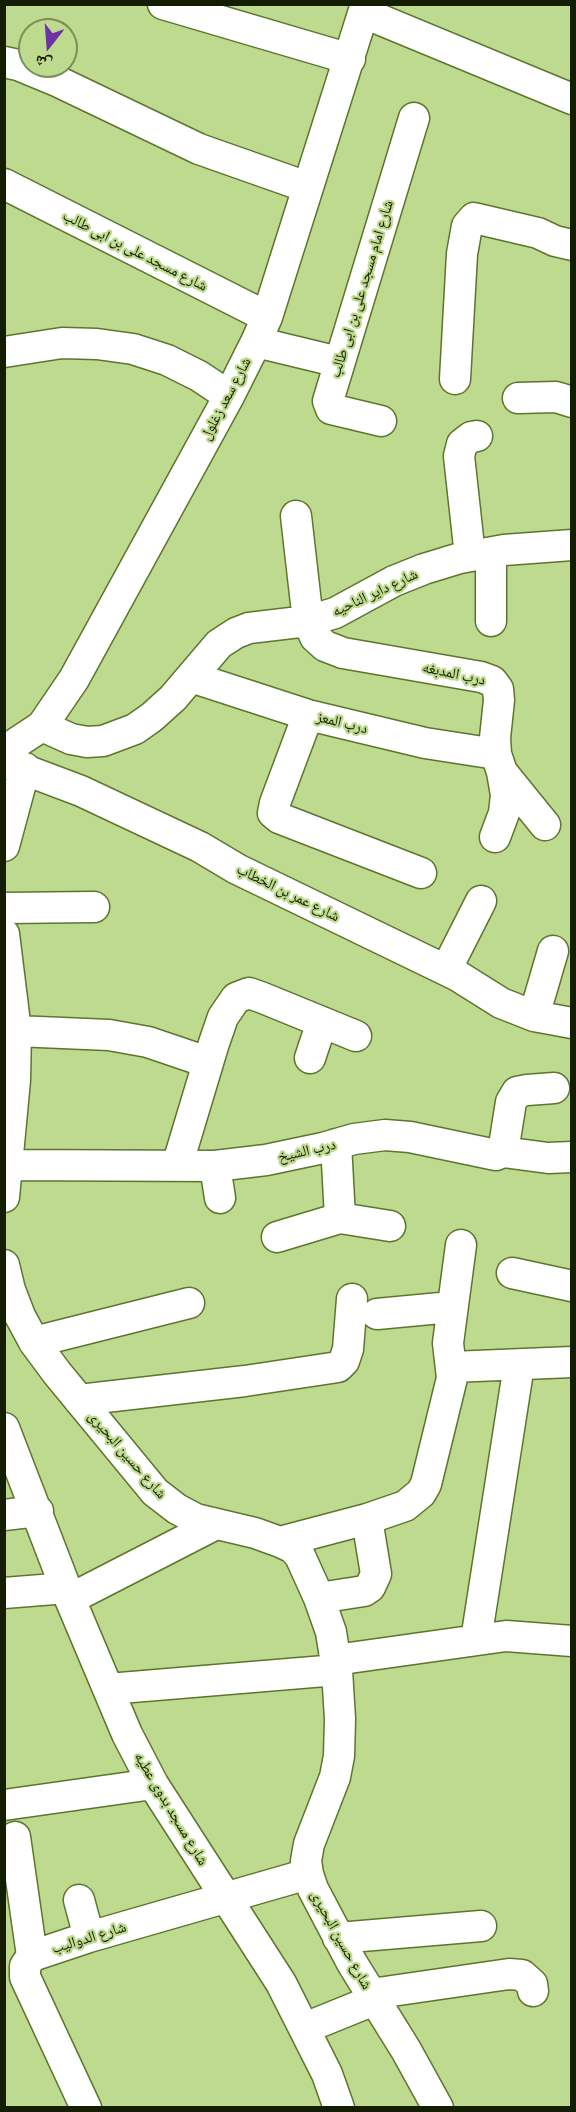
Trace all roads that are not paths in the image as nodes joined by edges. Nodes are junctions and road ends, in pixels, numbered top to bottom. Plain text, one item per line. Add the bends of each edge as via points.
1 (163, 4) edge
2 (365, 9) edge
3 (350, 59) junction
4 (4, 62) edge
5 (572, 99) edge
6 (414, 118) dead end
7 (4, 184) edge
8 (307, 187) junction
9 (572, 244) edge
10 (261, 330) junction
11 (4, 352) edge
12 (339, 362) junction
13 (455, 379) dead end
14 (229, 396) junction
15 (518, 398) dead end
16 (572, 402) edge
17 (381, 421) dead end
18 (477, 436) dead end
19 (296, 516) dead end
20 (572, 545) edge
21 (481, 554) junction
22 (308, 621) junction
23 (491, 621) dead end
24 (191, 677) junction
25 (308, 715) junction
26 (42, 726) junction
27 (11, 760) edge
28 (499, 763) junction
29 (545, 825) dead end
30 (495, 837) dead end
31 (4, 846) edge
32 (422, 873) dead end
33 (481, 901) dead end
34 (94, 907) dead end
35 (4, 908) edge
36 (4, 934) edge
37 (553, 951) dead end
38 (446, 970) junction
39 (534, 1016) junction
40 (322, 1022) junction
41 (572, 1023) edge
42 (16, 1031) junction
43 (356, 1036) dead end
44 (310, 1058) dead end
45 (207, 1062) junction
46 (554, 1088) dead end
47 (336, 1144) junction
48 (503, 1152) junction
49 (572, 1157) edge
50 (8, 1165) junction
51 (177, 1166) junction
52 (215, 1166) junction
53 (4, 1197) edge
54 (220, 1198) dead end
55 (340, 1218) junction
56 (390, 1226) dead end
57 (277, 1237) dead end
58 (461, 1245) dead end
59 (4, 1265) edge
60 (512, 1273) dead end
61 (572, 1286) edge
62 (189, 1303) dead end
63 (451, 1307) junction
64 (34, 1342) junction
65 (572, 1362) edge
66 (519, 1365) junction
67 (452, 1367) junction
68 (79, 1400) junction
69 (4, 1428) edge
70 (38, 1511) junction
71 (4, 1515) edge
72 (367, 1519) junction
73 (216, 1524) junction
74 (280, 1542) junction
75 (4, 1593) edge
76 (68, 1593) junction
77 (319, 1598) junction
78 (476, 1640) junction
79 (572, 1641) edge
80 (336, 1665) junction
81 (108, 1689) junction
82 (153, 1784) junction
83 (4, 1805) edge
84 (15, 1837) dead end
85 (308, 1875) junction
86 (225, 1898) junction
87 (80, 1900) dead end
88 (481, 1926) dead end
89 (89, 1937) junction
90 (339, 1938) junction
91 (21, 1959) edge
92 (534, 1991) dead end
93 (373, 1997) junction
94 (305, 2028) junction
95 (86, 2108) edge
96 (339, 2108) edge
97 (438, 2108) edge

1 - 3 street
2 - 3 street, شارع سعد زغلول
2 - 5 street
3 - 8 street, شارع سعد زغلول
4 - 8 street via 59,82 199,149
6 - 12 street, شارع امام مسجد على بن ابى طالب
7 - 10 street, شارع مسجد على بن ابى طالب
8 - 10 street, شارع سعد زغلول
9 - 13 street via 474,218 466,226
10 - 12 street, شارع مسجد على بن ابى طالب
10 - 14 street, شارع سعد زغلول
11 - 14 street via 62,343 133,349 200,376
12 - 17 street, شارع امام مسجد على بن ابى طالب via 328,407
14 - 26 street, شارع سعد زغلول via 74,679
15 - 16 street via 556,397
18 - 21 street via 462,444 459,456
19 - 22 street
20 - 21 street, شارع داير الناحيه
21 - 22 street, شارع داير الناحيه via 424,569 335,613
21 - 23 street
22 - 24 street, شارع داير الناحيه via 236,633 219,644
22 - 28 street, درب المدبغه via 315,637 343,653 492,681 499,700 495,738
24 - 25 street, درب المعز
24 - 26 street, شارع داير الناحيه via 152,717 135,729 104,741 71,739
25 - 28 street, درب المعز
25 - 32 street via 273,813
26 - 27 street, شارع سعد زغلول
27 - 31 street
27 - 38 street, شارع عمر بن الخطاب via 200,847 237,869
28 - 29 street
28 - 30 street, درب المدبغه via 506,795
33 - 38 street
34 - 35 street
36 - 42 street
37 - 39 street
38 - 39 street, شارع عمر بن الخطاب via 501,1003
39 - 41 street, شارع عمر بن الخطاب
40 - 43 street
40 - 44 street
40 - 45 street via 249,993 236,998 223,1017
42 - 45 street via 109,1035 147,1042
42 - 50 street
45 - 51 street
46 - 48 street via 518,1092 511,1102
47 - 48 street, درب الشيخ via 386,1135 496,1155
47 - 52 street, درب الشيخ via 266,1160
47 - 55 street
48 - 49 street, درب الشيخ
50 - 51 street, درب الشيخ
50 - 53 street
51 - 52 street, درب الشيخ
52 - 54 street
55 - 56 street
55 - 57 street
58 - 63 street
59 - 64 street, شارع حسين البحيرى via 17,1308
60 - 61 street
62 - 64 street
63 - 67 street via 448,1343
63 - 68 street via 364,1306 344,1361 338,1367
64 - 68 street, شارع حسين البحيرى
65 - 66 street
66 - 67 street
66 - 78 street
67 - 72 street via 421,1493 405,1506
68 - 73 street, شارع حسين البحيرى via 155,1492 196,1519
69 - 70 street, شارع مسجد بدوى عطيه
70 - 71 street
70 - 76 street, شارع مسجد بدوى عطيه
72 - 74 street
72 - 77 street via 376,1574 370,1587
73 - 74 street, شارع حسين البحيرى
73 - 76 street
74 - 77 street, شارع حسين البحيرى via 300,1556
75 - 76 street
76 - 81 street, شارع مسجد بدوى عطيه
77 - 80 street, شارع حسين البحيرى via 331,1632
78 - 79 street via 506,1636
78 - 80 street
80 - 81 street
80 - 85 street, شارع حسين البحيرى via 339,1756 327,1802 309,1844
81 - 82 street, شارع مسجد بدوى عطيه
82 - 83 street
82 - 86 street, شارع مسجد بدوى عطيه
84 - 91 street
85 - 86 street, شارع الدواليب
85 - 90 street, شارع حسين البحيرى
86 - 89 street, شارع الدواليب
86 - 94 street, شارع مسجد بدوى عطيه via 281,1983
87 - 89 street
88 - 90 street
89 - 91 street, شارع الدواليب
90 - 93 street, شارع حسين البحيرى
91 - 95 street via 24,1977
92 - 93 street via 522,1976 509,1974
93 - 94 street
93 - 97 street, شارع حسين البحيرى
94 - 96 street, شارع مسجد بدوى عطيه

